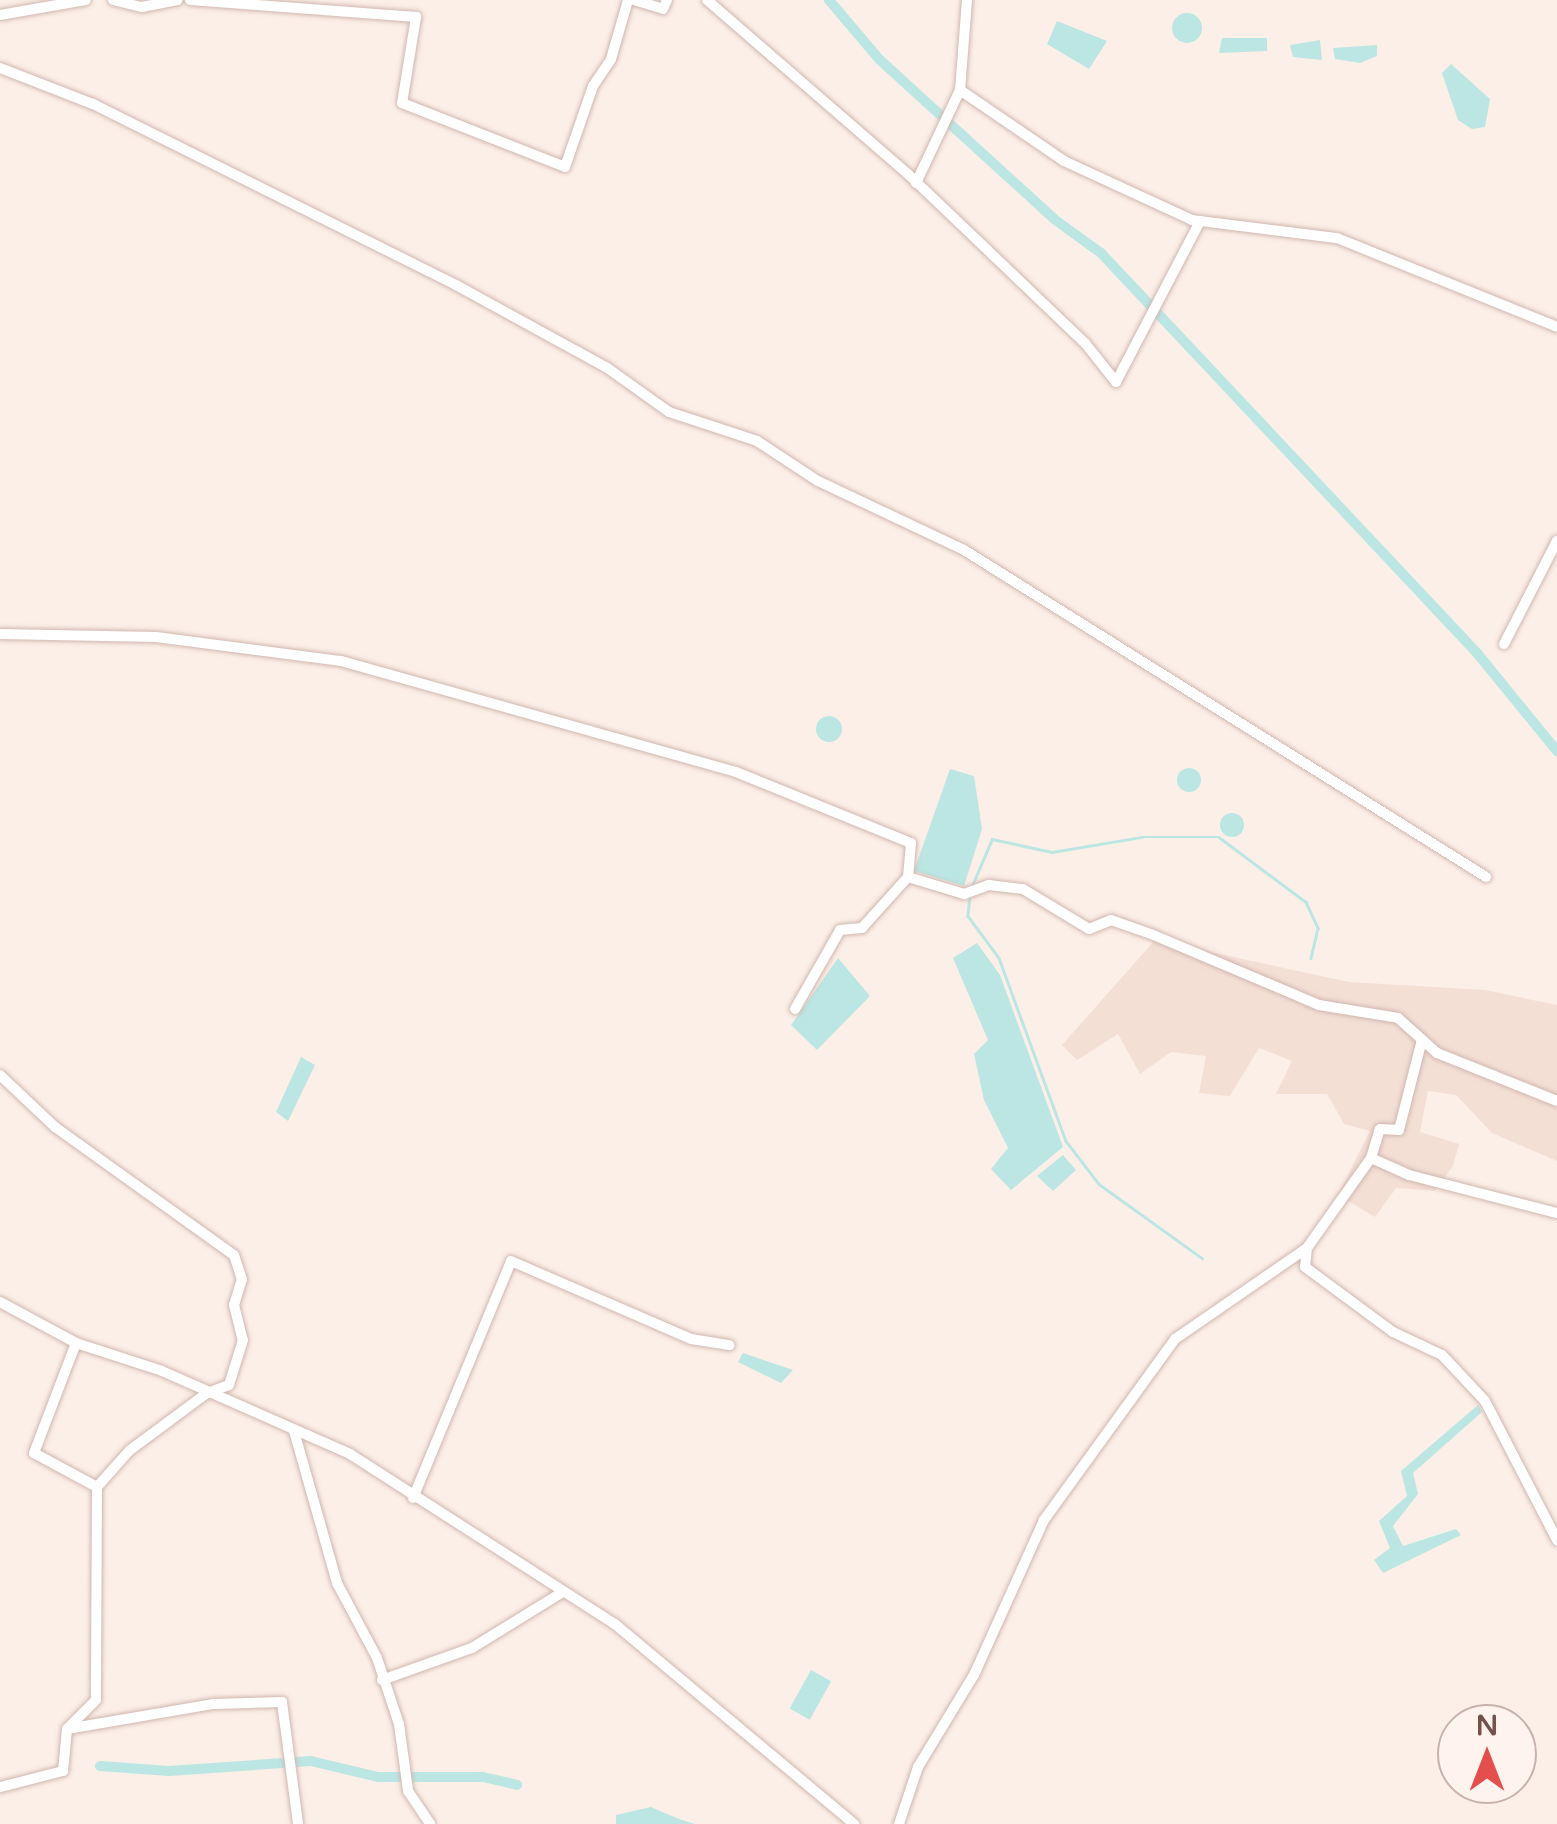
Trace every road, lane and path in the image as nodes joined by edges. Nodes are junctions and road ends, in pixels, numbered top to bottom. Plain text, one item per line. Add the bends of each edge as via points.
1 (86, 0) edge
2 (113, 0) edge
3 (177, 0) edge
4 (190, 0) edge
5 (631, 0) edge
6 (667, 0) edge
7 (707, 0) edge
8 (966, 0) edge
9 (0, 15) edge
10 (0, 68) edge
11 (957, 94) junction
12 (916, 183) junction
13 (1200, 221) junction
14 (1557, 327) edge
15 (1557, 542) edge
16 (0, 634) edge
17 (1504, 644) dead end
18 (908, 877) junction
19 (1486, 877) dead end
20 (796, 1008) dead end
21 (1422, 1040) junction
22 (0, 1075) edge
23 (1557, 1100) edge
24 (1371, 1158) junction
25 (1557, 1213) edge
26 (1307, 1248) junction
27 (0, 1302) edge
28 (76, 1343) junction
29 (730, 1345) dead end
30 (207, 1393) junction
31 (294, 1431) junction
32 (97, 1488) junction
33 (413, 1498) junction
34 (1557, 1540) edge
35 (561, 1593) junction
36 (382, 1680) junction
37 (67, 1730) junction
38 (0, 1787) edge
39 (298, 1824) edge
40 (430, 1824) edge
41 (854, 1824) edge
42 (898, 1824) edge

1 - 9 street
2 - 3 street via 142,7
4 - 5 street via 416,17 402,102 565,167
5 - 6 street via 663,9
7 - 12 street
8 - 11 street
10 - 19 street via 93,104 456,285 606,366 670,412 756,441 818,482 964,550
11 - 12 street
11 - 13 street via 1064,161
12 - 13 street via 1086,343 1116,382
13 - 14 street via 1336,238
15 - 17 street
16 - 18 street via 156,637 341,660 736,772 911,844
18 - 20 street via 862,928 840,930
18 - 21 street via 964,894 988,885 1023,889 1089,929 1111,920 1319,1005 1398,1018
21 - 23 street via 1437,1054
21 - 24 street via 1399,1130 1380,1129
22 - 30 street via 54,1127 234,1255 242,1279 234,1305 242,1340 229,1385
24 - 25 street via 1410,1175
24 - 26 street
26 - 34 street via 1305,1267 1394,1332 1442,1355 1484,1402
26 - 42 street via 1175,1339 1044,1520 974,1675 918,1767
27 - 28 street
28 - 30 street
28 - 32 street via 34,1453
29 - 33 street via 691,1339 511,1261
30 - 31 street
30 - 32 street via 130,1452
31 - 33 street via 350,1454
31 - 36 street via 337,1583
32 - 37 street via 100,1679 91,1710
33 - 35 street
35 - 36 street via 472,1648
35 - 41 street via 614,1624
36 - 40 street via 399,1724 406,1783
37 - 38 street via 64,1771
37 - 39 street via 214,1704 282,1702

